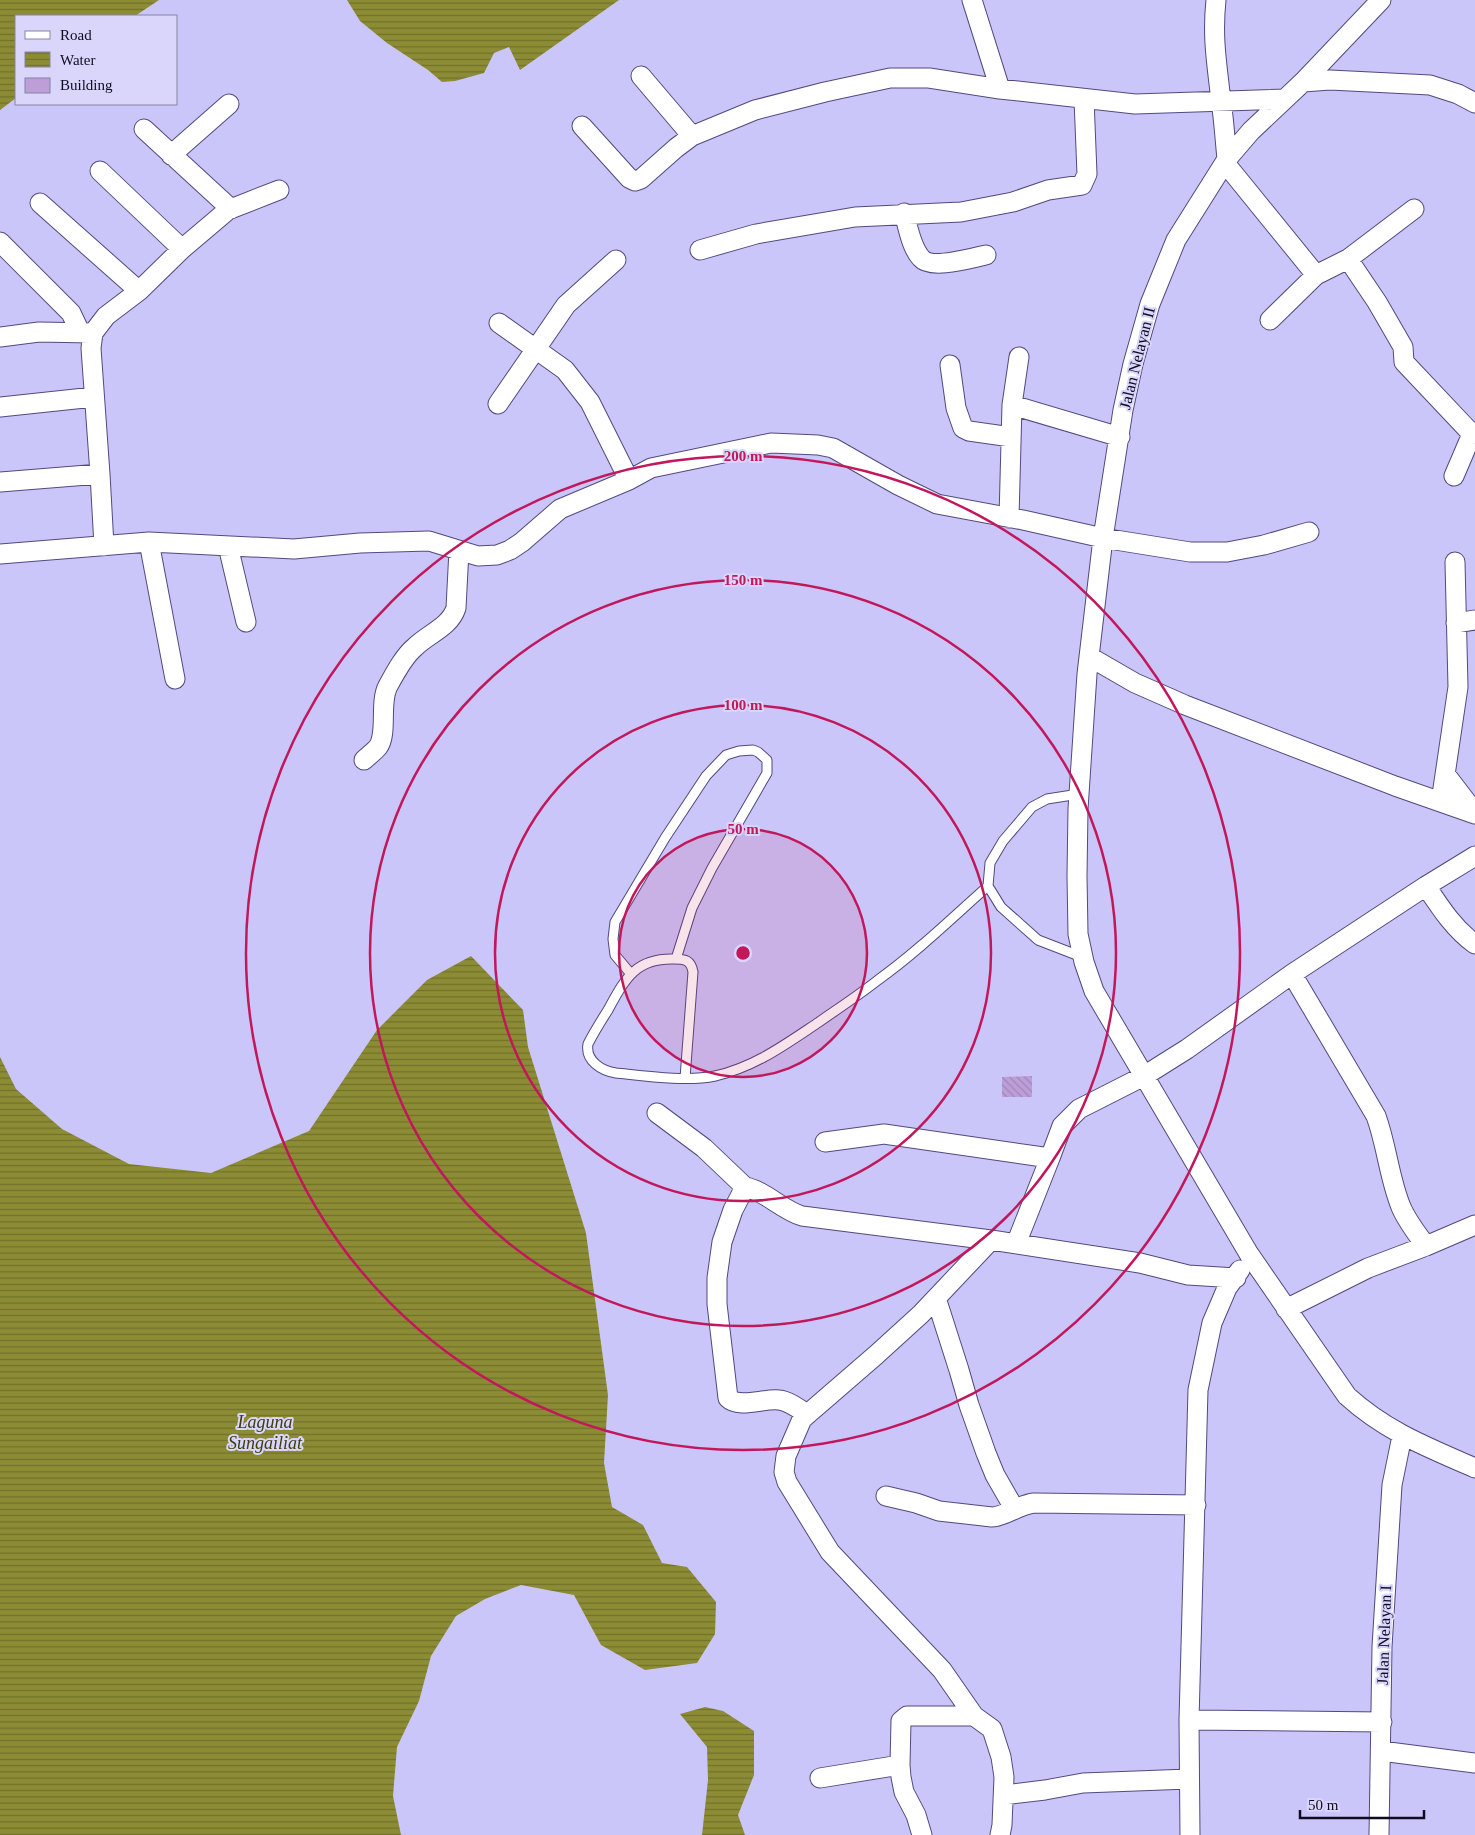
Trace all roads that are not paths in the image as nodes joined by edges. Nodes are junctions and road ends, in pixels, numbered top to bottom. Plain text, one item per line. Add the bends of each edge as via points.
1 (972, 0) edge
2 (1216, 0) edge
3 (1373, 4) edge
4 (641, 76) dead end
5 (1303, 82) junction
6 (1000, 88) junction
7 (1084, 99) junction
8 (1285, 99) junction
9 (1221, 101) junction
10 (1475, 103) edge
11 (229, 104) dead end
12 (582, 126) dead end
13 (144, 129) dead end
14 (692, 136) junction
15 (171, 155) junction
16 (1226, 161) junction
17 (100, 171) dead end
18 (279, 190) dead end
19 (40, 203) dead end
20 (231, 209) junction
21 (1414, 209) dead end
22 (904, 214) junction
23 (0, 242) edge
24 (182, 249) junction
25 (700, 250) dead end
26 (986, 255) dead end
27 (1348, 259) junction
28 (616, 260) dead end
29 (1316, 275) junction
30 (139, 291) junction
31 (1270, 320) dead end
32 (499, 323) dead end
33 (86, 332) junction
34 (0, 337) edge
35 (535, 349) junction
36 (1019, 357) dead end
37 (950, 365) dead end
38 (94, 397) junction
39 (498, 404) dead end
40 (1012, 404) junction
41 (0, 407) edge
42 (1474, 433) edge
43 (1011, 437) junction
44 (1120, 438) junction
45 (100, 474) junction
46 (1454, 476) dead end
47 (628, 480) junction
48 (0, 482) edge
49 (1009, 518) junction
50 (1308, 532) dead end
51 (1103, 538) junction
52 (149, 542) junction
53 (104, 546) junction
54 (228, 546) junction
55 (459, 550) junction
56 (0, 554) edge
57 (1455, 562) dead end
58 (1475, 620) edge
59 (246, 622) dead end
60 (1456, 623) junction
61 (1088, 665) junction
62 (175, 679) dead end
63 (364, 760) dead end
64 (1446, 775) junction
65 (1079, 794) junction
66 (1441, 802) junction
67 (1475, 813) edge
68 (1475, 856) edge
69 (988, 886) junction
70 (1426, 886) junction
71 (1475, 944) edge
72 (676, 958) junction
73 (1083, 958) junction
74 (631, 974) junction
75 (1292, 974) junction
76 (1144, 1076) junction
77 (685, 1078) junction
78 (657, 1112) dead end
79 (825, 1142) dead end
80 (1050, 1158) junction
81 (745, 1187) junction
82 (1475, 1225) edge
83 (991, 1240) junction
84 (1016, 1244) junction
85 (1426, 1246) junction
86 (1249, 1254) junction
87 (1236, 1278) junction
88 (936, 1298) junction
89 (1286, 1309) junction
90 (805, 1416) junction
91 (1402, 1436) junction
92 (1475, 1468) edge
93 (886, 1496) dead end
94 (1196, 1505) junction
95 (1014, 1508) junction
96 (974, 1716) junction
97 (1189, 1720) junction
98 (1382, 1722) junction
99 (1381, 1751) junction
100 (1475, 1763) edge
101 (900, 1764) junction
102 (820, 1778) dead end
103 (1188, 1779) junction
104 (1004, 1795) junction
105 (922, 1835) edge
106 (1000, 1835) edge
107 (1190, 1835) edge
108 (1379, 1835) edge

1 - 6 street
2 - 9 street via 1214,50
3 - 5 street, Jalan Nelayan II
4 - 14 street
5 - 8 street, Jalan Nelayan II
5 - 10 street via 1430,85
6 - 7 street
6 - 14 street via 929,78 890,78 755,110
7 - 9 street via 1135,104
7 - 22 street via 1087,174 1082,185 1048,190 1013,202 961,212
8 - 9 street
8 - 16 street, Jalan Nelayan II via 1251,131
9 - 16 street
11 - 15 street
12 - 14 street via 635,181
13 - 15 street
15 - 20 street
16 - 29 street
16 - 44 street, Jalan Nelayan II via 1176,240 1150,304 1133,364
17 - 24 street
18 - 20 street
19 - 30 street
20 - 24 street
21 - 27 street
22 - 25 street via 855,216 765,232
22 - 26 street via 917,252 928,264
23 - 33 street
24 - 30 street
27 - 29 street
27 - 42 street via 1403,347 1404,362
28 - 35 street via 566,305
29 - 31 street
30 - 33 street
32 - 35 street
33 - 34 street via 39,332
33 - 38 street via 91,348
35 - 39 street
35 - 47 street via 564,370 590,402
36 - 40 street
37 - 43 street via 956,408 963,428
38 - 41 street
38 - 45 street
40 - 43 street
40 - 44 street
42 - 46 street
43 - 49 street
44 - 51 street, Jalan Nelayan II
45 - 48 street
45 - 53 street
47 - 49 street via 651,468 771,443 818,445 834,448 928,500
47 - 55 street via 560,509 510,550 497,555 478,556
49 - 51 street
50 - 51 street via 1227,552 1190,552
51 - 61 street, Jalan Nelayan II
52 - 53 street
52 - 54 street
52 - 62 street
53 - 56 street
54 - 55 street via 294,549 360,542 429,541
54 - 59 street
55 - 63 street via 454,614 411,651 388,686 379,746
57 - 60 street
58 - 60 street
60 - 64 street via 1458,687
61 - 65 street, Jalan Nelayan II
61 - 66 street
64 - 66 street
64 - 67 street
65 - 69 lane via 1047,799 1032,807 990,863
65 - 73 street, Jalan Nelayan II via 1078,934
66 - 67 street
68 - 70 street
69 - 73 lane via 1001,907 1038,940
69 - 77 lane via 879,980 773,1054 714,1076
70 - 71 street via 1454,924
70 - 75 street
72 - 74 lane via 656,959
72 - 74 lane via 692,908 767,773 768,760 758,752 739,751 726,755 706,776 615,922 615,955
72 - 77 lane via 690,962 693,972
73 - 76 street, Jalan Nelayan II via 1094,991
74 - 77 lane via 623,982 591,1038 588,1054 595,1064 613,1072
75 - 76 street
75 - 85 street via 1376,1116 1401,1206
76 - 80 street via 1079,1109 1062,1126
76 - 86 street, Jalan Nelayan II
78 - 81 street via 704,1148
79 - 80 street via 884,1134
80 - 84 street
81 - 83 street via 802,1216
81 - 90 street via 722,1242 717,1278 728,1398 738,1404 780,1400
82 - 85 street
83 - 84 street
83 - 88 street
84 - 87 street via 1140,1263 1188,1275
85 - 89 street via 1368,1268
86 - 87 street
86 - 89 street, Jalan Nelayan II
87 - 94 street via 1227,1288 1212,1323 1201,1370
88 - 90 street
88 - 95 street via 992,1467
89 - 91 street, Jalan Nelayan II via 1347,1396 1367,1414
90 - 96 street via 786,1456 784,1472 788,1482 830,1552 942,1670
91 - 92 street, Jalan Nelayan II
91 - 98 street, Jalan Nelayan I via 1396,1464 1382,1647
93 - 95 street via 949,1513 997,1517
94 - 95 street via 1034,1503
94 - 97 street
96 - 101 street via 904,1718 901,1721
96 - 104 street via 992,1730 1001,1757
97 - 98 street
97 - 103 street
98 - 99 street, Jalan Nelayan I
99 - 100 street
99 - 108 street, Jalan Nelayan I
101 - 102 street
101 - 105 street via 904,1792
103 - 104 street via 1082,1783
103 - 107 street
104 - 106 street

